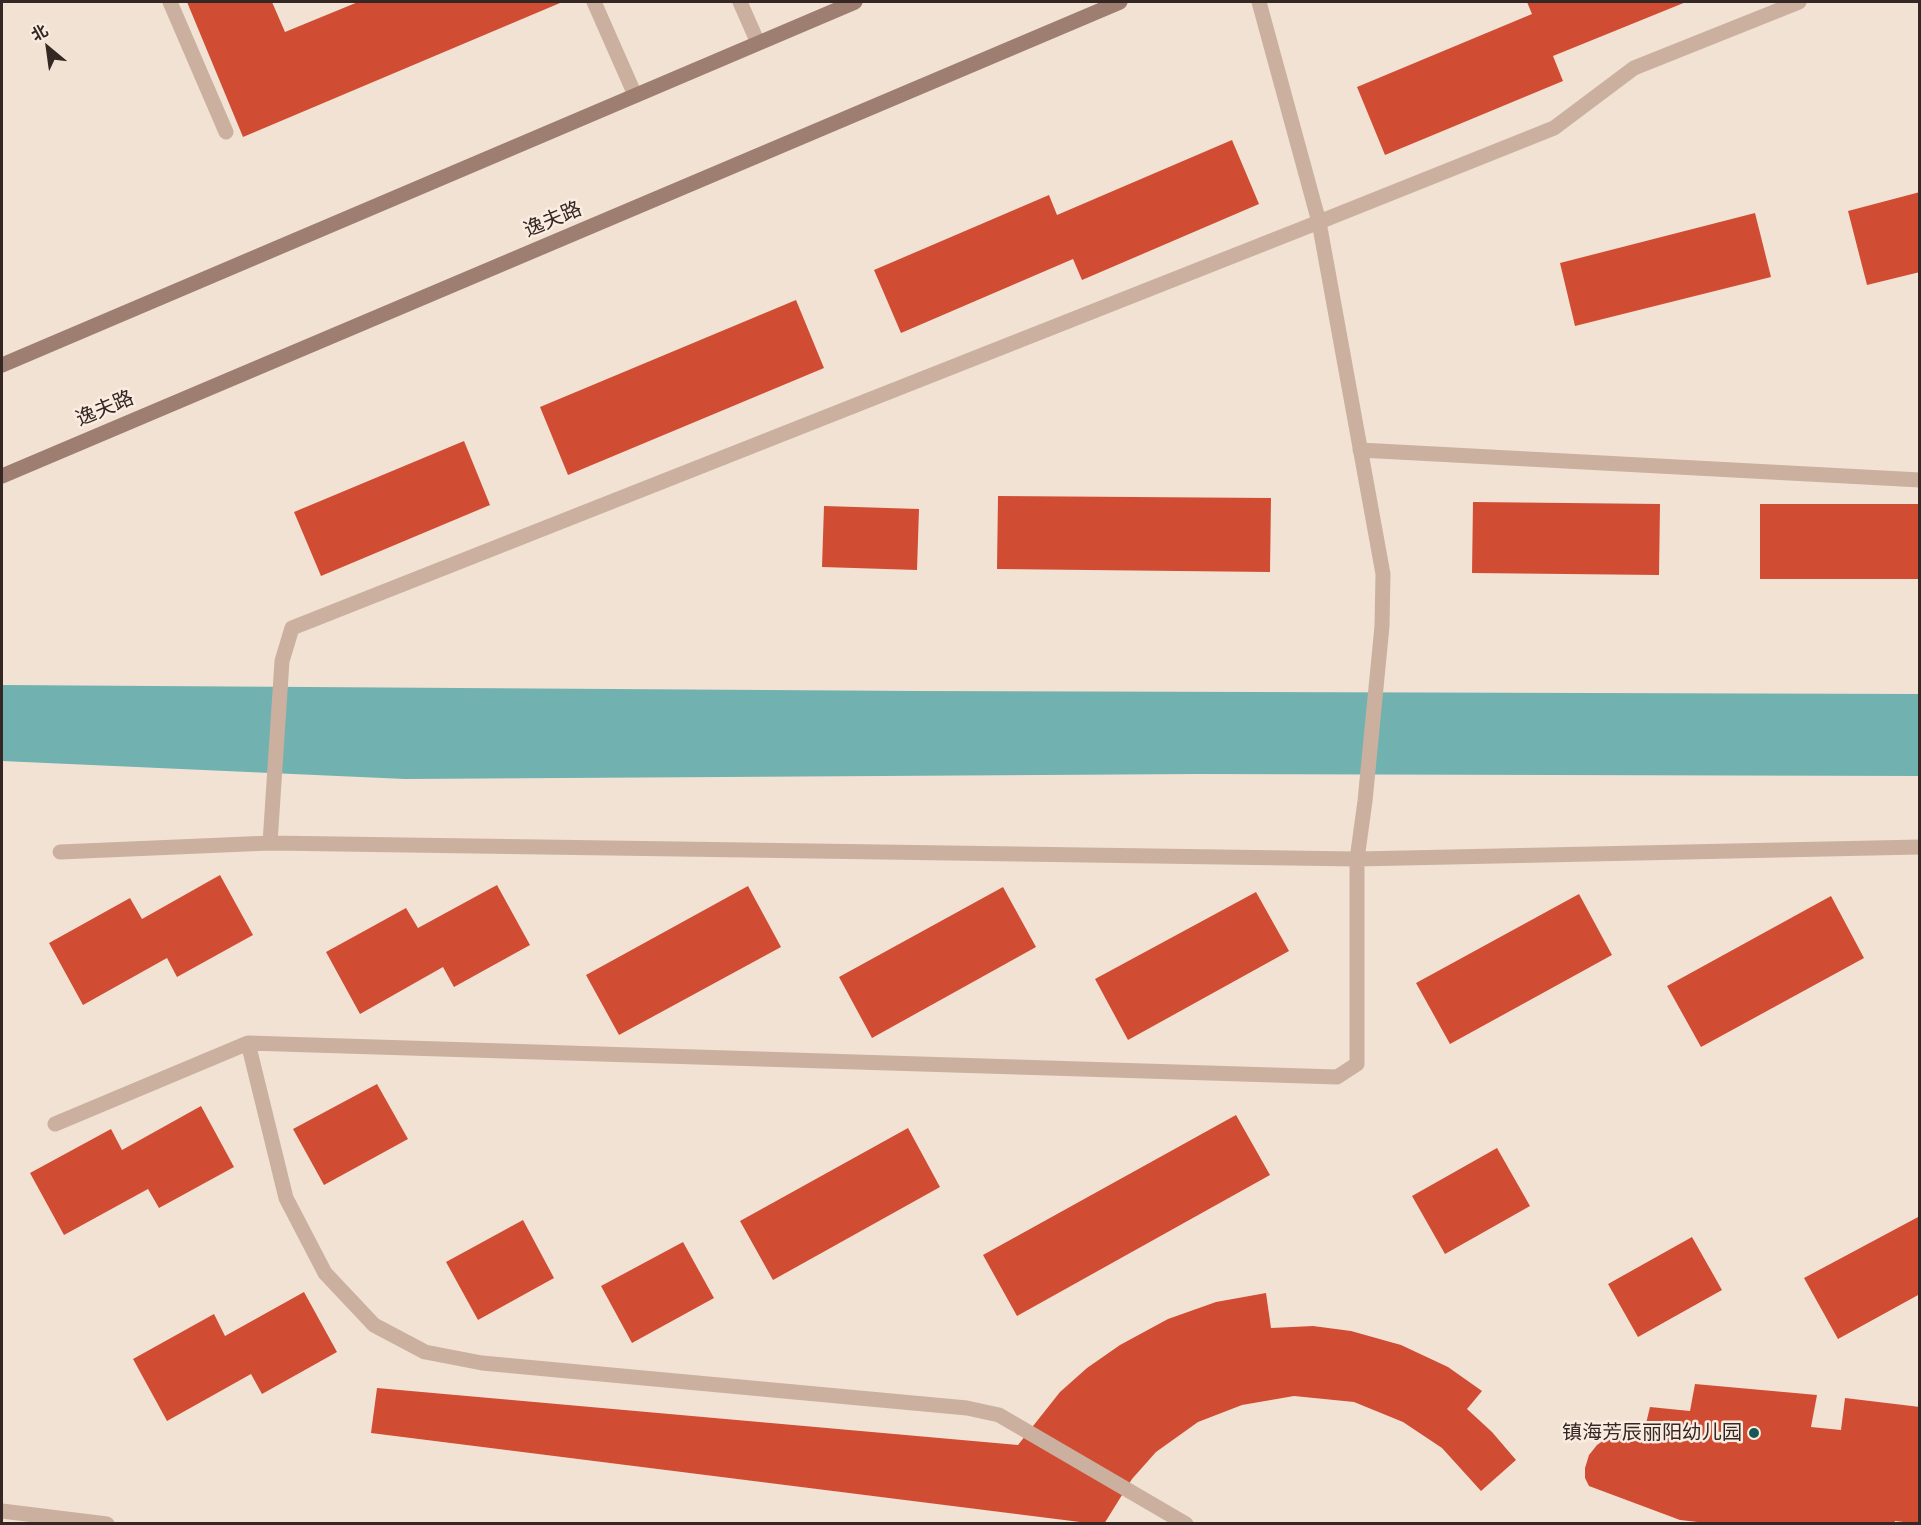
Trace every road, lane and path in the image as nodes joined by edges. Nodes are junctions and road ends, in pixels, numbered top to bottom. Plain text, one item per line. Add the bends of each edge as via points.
1 (171, 2) edge
2 (594, 2) edge
3 (740, 2) edge
4 (855, 2) edge
5 (1120, 2) edge
6 (1259, 2) edge
7 (1799, 2) edge
8 (759, 43) junction
9 (635, 95) junction
10 (226, 132) dead end
11 (1319, 222) junction
12 (2, 365) edge
13 (1360, 450) junction
14 (2, 476) edge
15 (1920, 480) edge
16 (270, 843) junction
17 (1920, 847) edge
18 (60, 852) dead end
19 (1358, 859) junction
20 (248, 1043) junction
21 (55, 1124) dead end
22 (2, 1511) edge
23 (107, 1524) edge
24 (1186, 1524) edge

1 - 10 street
2 - 9 street
3 - 8 street
4 - 8 main road
5 - 14 main road, 逸夫路
6 - 11 street
7 - 11 street via 1634,68 1554,128
8 - 9 main road
9 - 12 main road
11 - 13 street
11 - 16 street via 292,628 282,661
13 - 15 street
13 - 19 street via 1383,574 1382,626
16 - 18 street
16 - 19 street
17 - 19 street
19 - 20 street via 1357,1064 1338,1077
20 - 21 street
20 - 24 street via 286,1198 325,1273 374,1324 425,1352 482,1363 978,1410 999,1416
22 - 23 street

